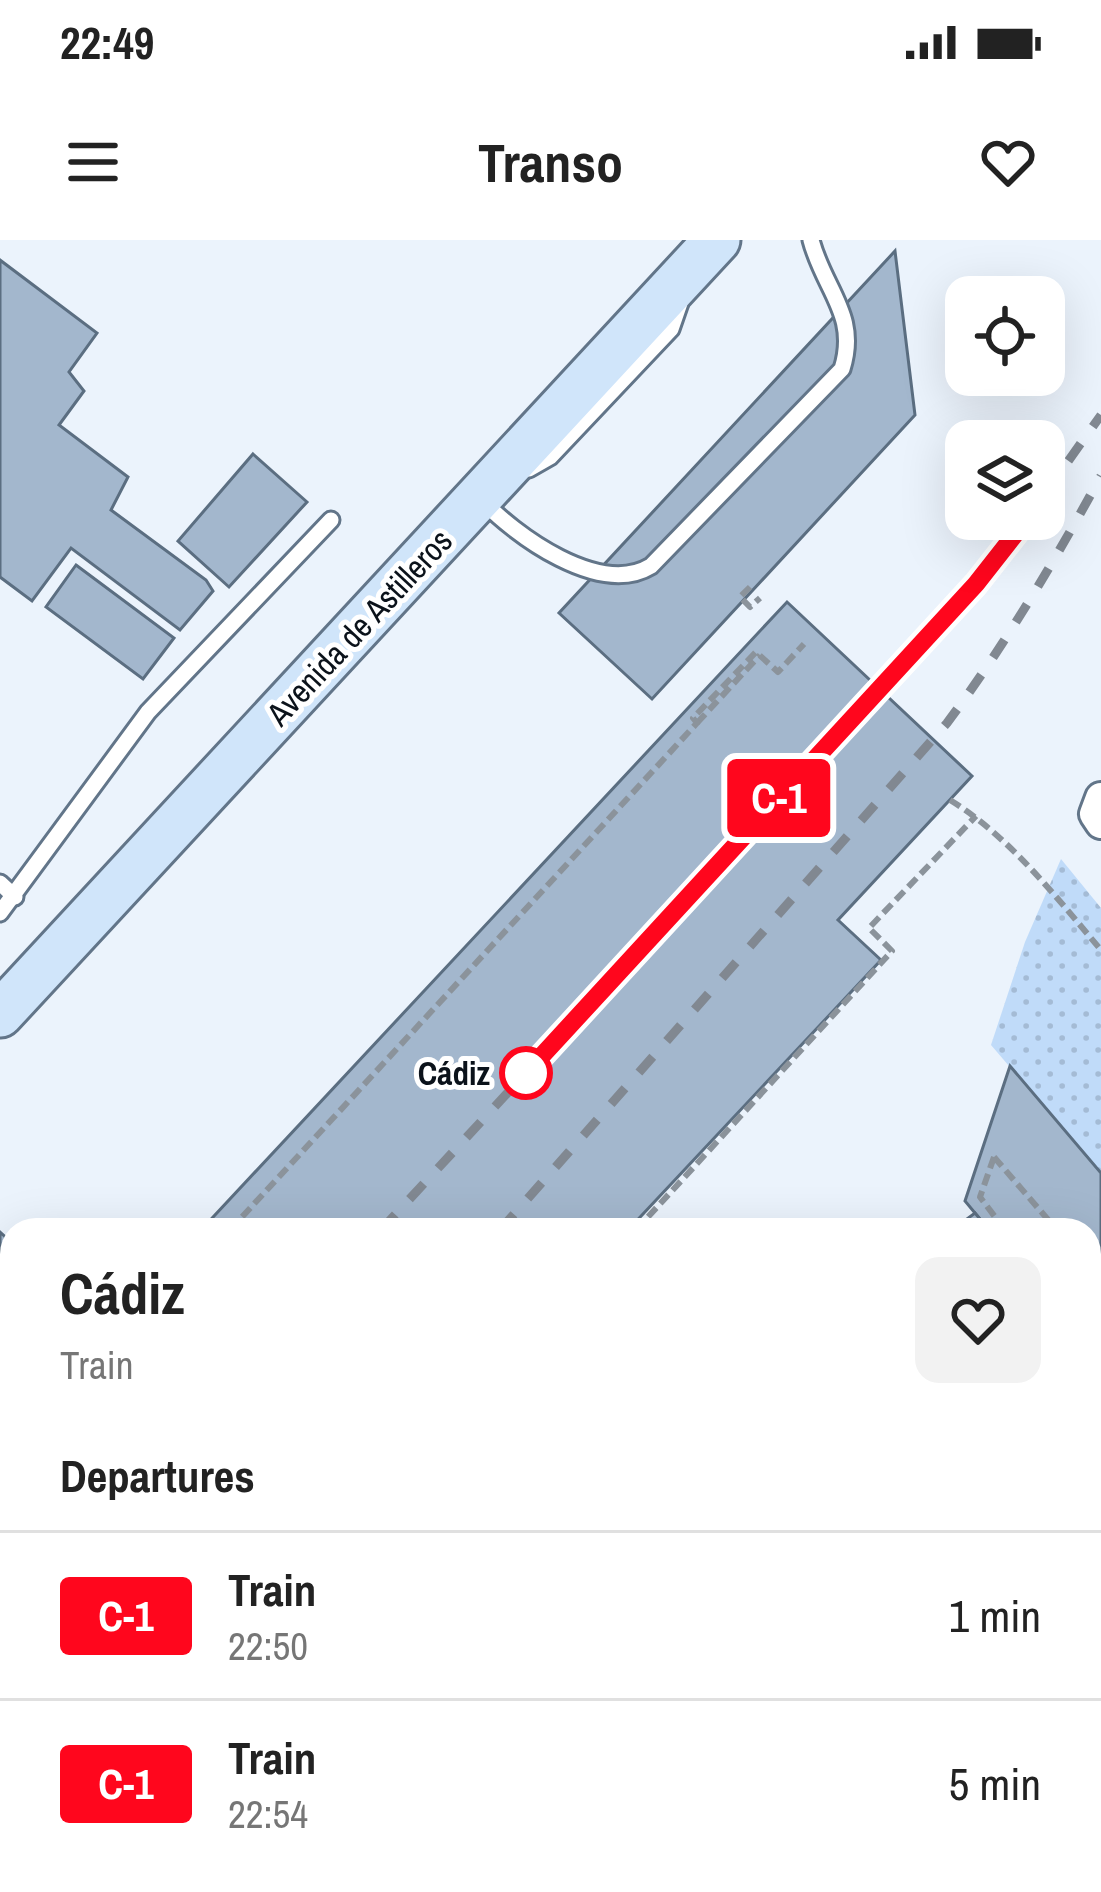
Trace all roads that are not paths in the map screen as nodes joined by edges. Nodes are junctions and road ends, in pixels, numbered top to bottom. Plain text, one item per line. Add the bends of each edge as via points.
1 (811, 240) edge
2 (699, 256) edge
3 (488, 488) junction
4 (331, 520) dead end
5 (1101, 798) edge
6 (1101, 823) edge
7 (0, 883) edge
8 (15, 897) junction
9 (0, 913) edge
10 (0, 1014) edge

1 - 3 lane via 847,327 842,369 651,566 626,577 587,568 520,534
2 - 3 main road, Avenida de Astilleros
3 - 10 main road, Avenida de Astilleros
4 - 8 lane via 148,712
5 - 6 street
7 - 8 lane
8 - 9 lane

